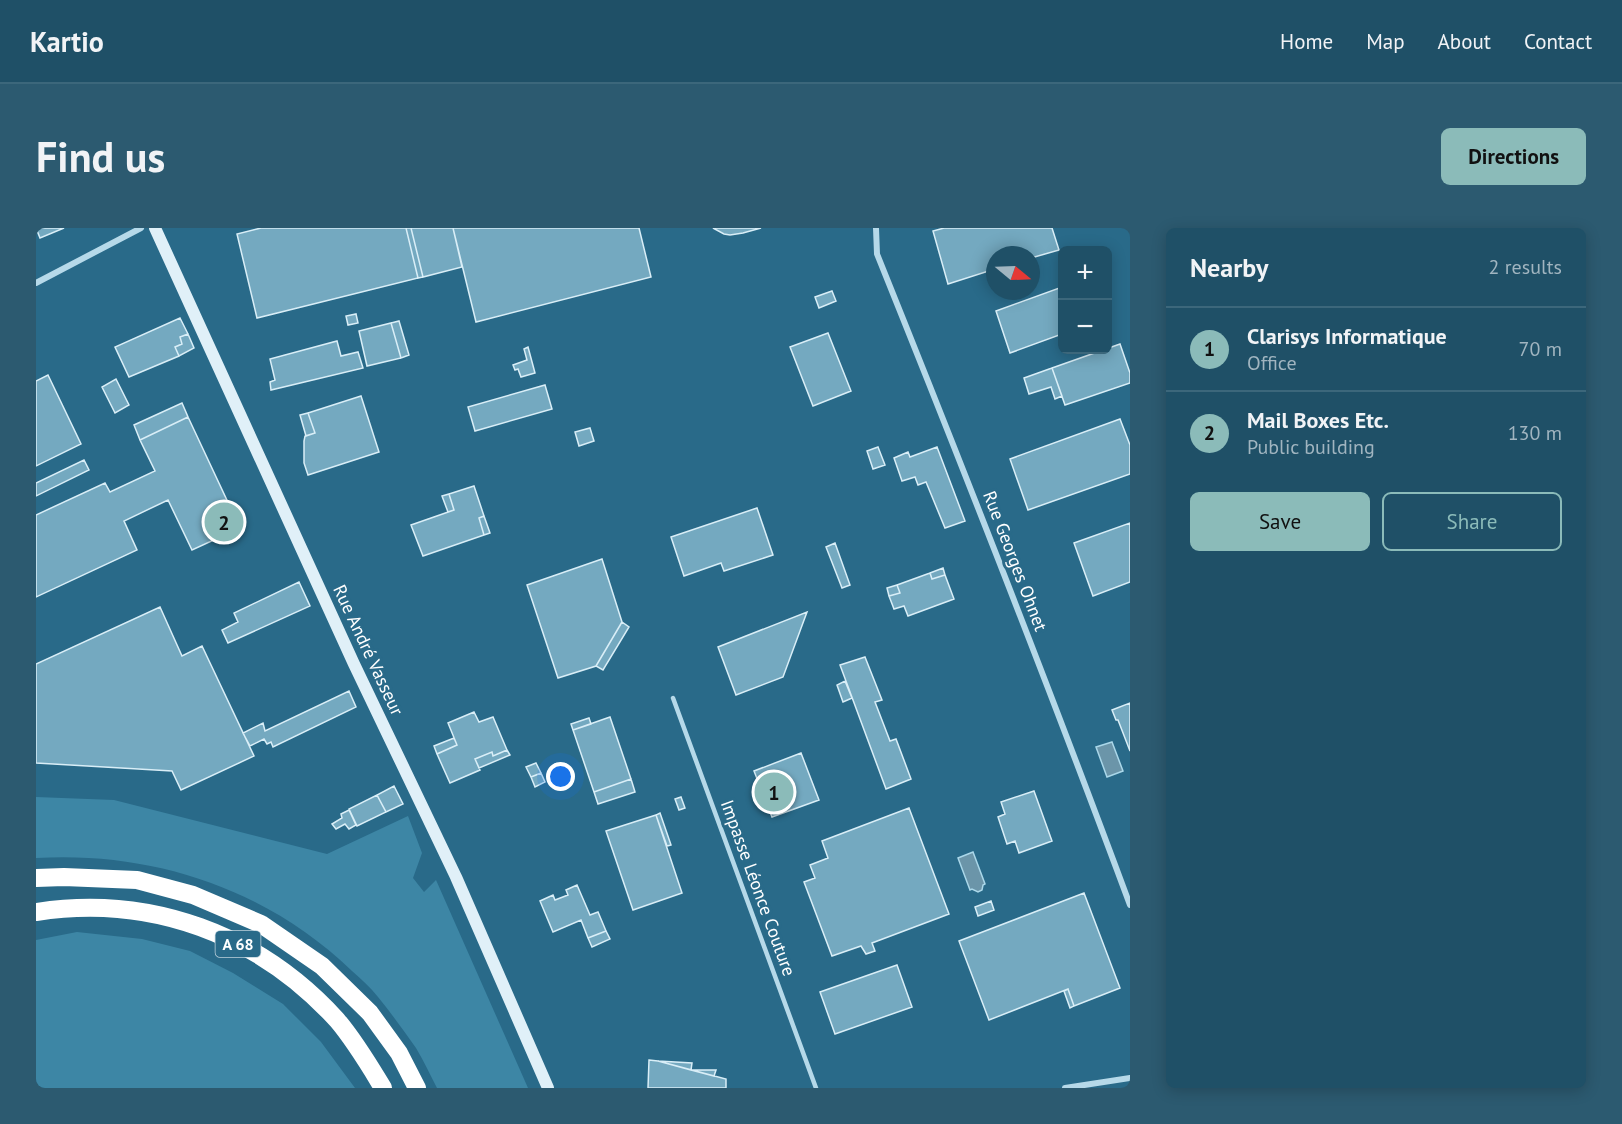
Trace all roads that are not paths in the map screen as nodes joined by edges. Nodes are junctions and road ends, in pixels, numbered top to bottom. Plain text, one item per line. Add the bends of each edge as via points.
1 (141, 228) edge
2 (155, 228) edge
3 (876, 228) edge
4 (36, 283) edge
5 (673, 698) dead end
6 (36, 878) edge
7 (1130, 904) edge
8 (36, 912) edge
9 (1130, 1078) edge
10 (383, 1088) edge
11 (417, 1088) edge
12 (548, 1088) edge
13 (816, 1088) edge
14 (1065, 1088) edge

1 - 4 street
2 - 12 street, Rue André Vasseur via 456,877
3 - 7 street, Rue Georges Ohnet via 877,254
5 - 13 lane, Impasse Léonce Couture
6 - 11 highway, A 68 via 137,880 193,895 261,924 322,966 370,1013 399,1053
8 - 10 highway, A 68 via 99,907 142,911 228,938 304,988 360,1049
9 - 14 street

